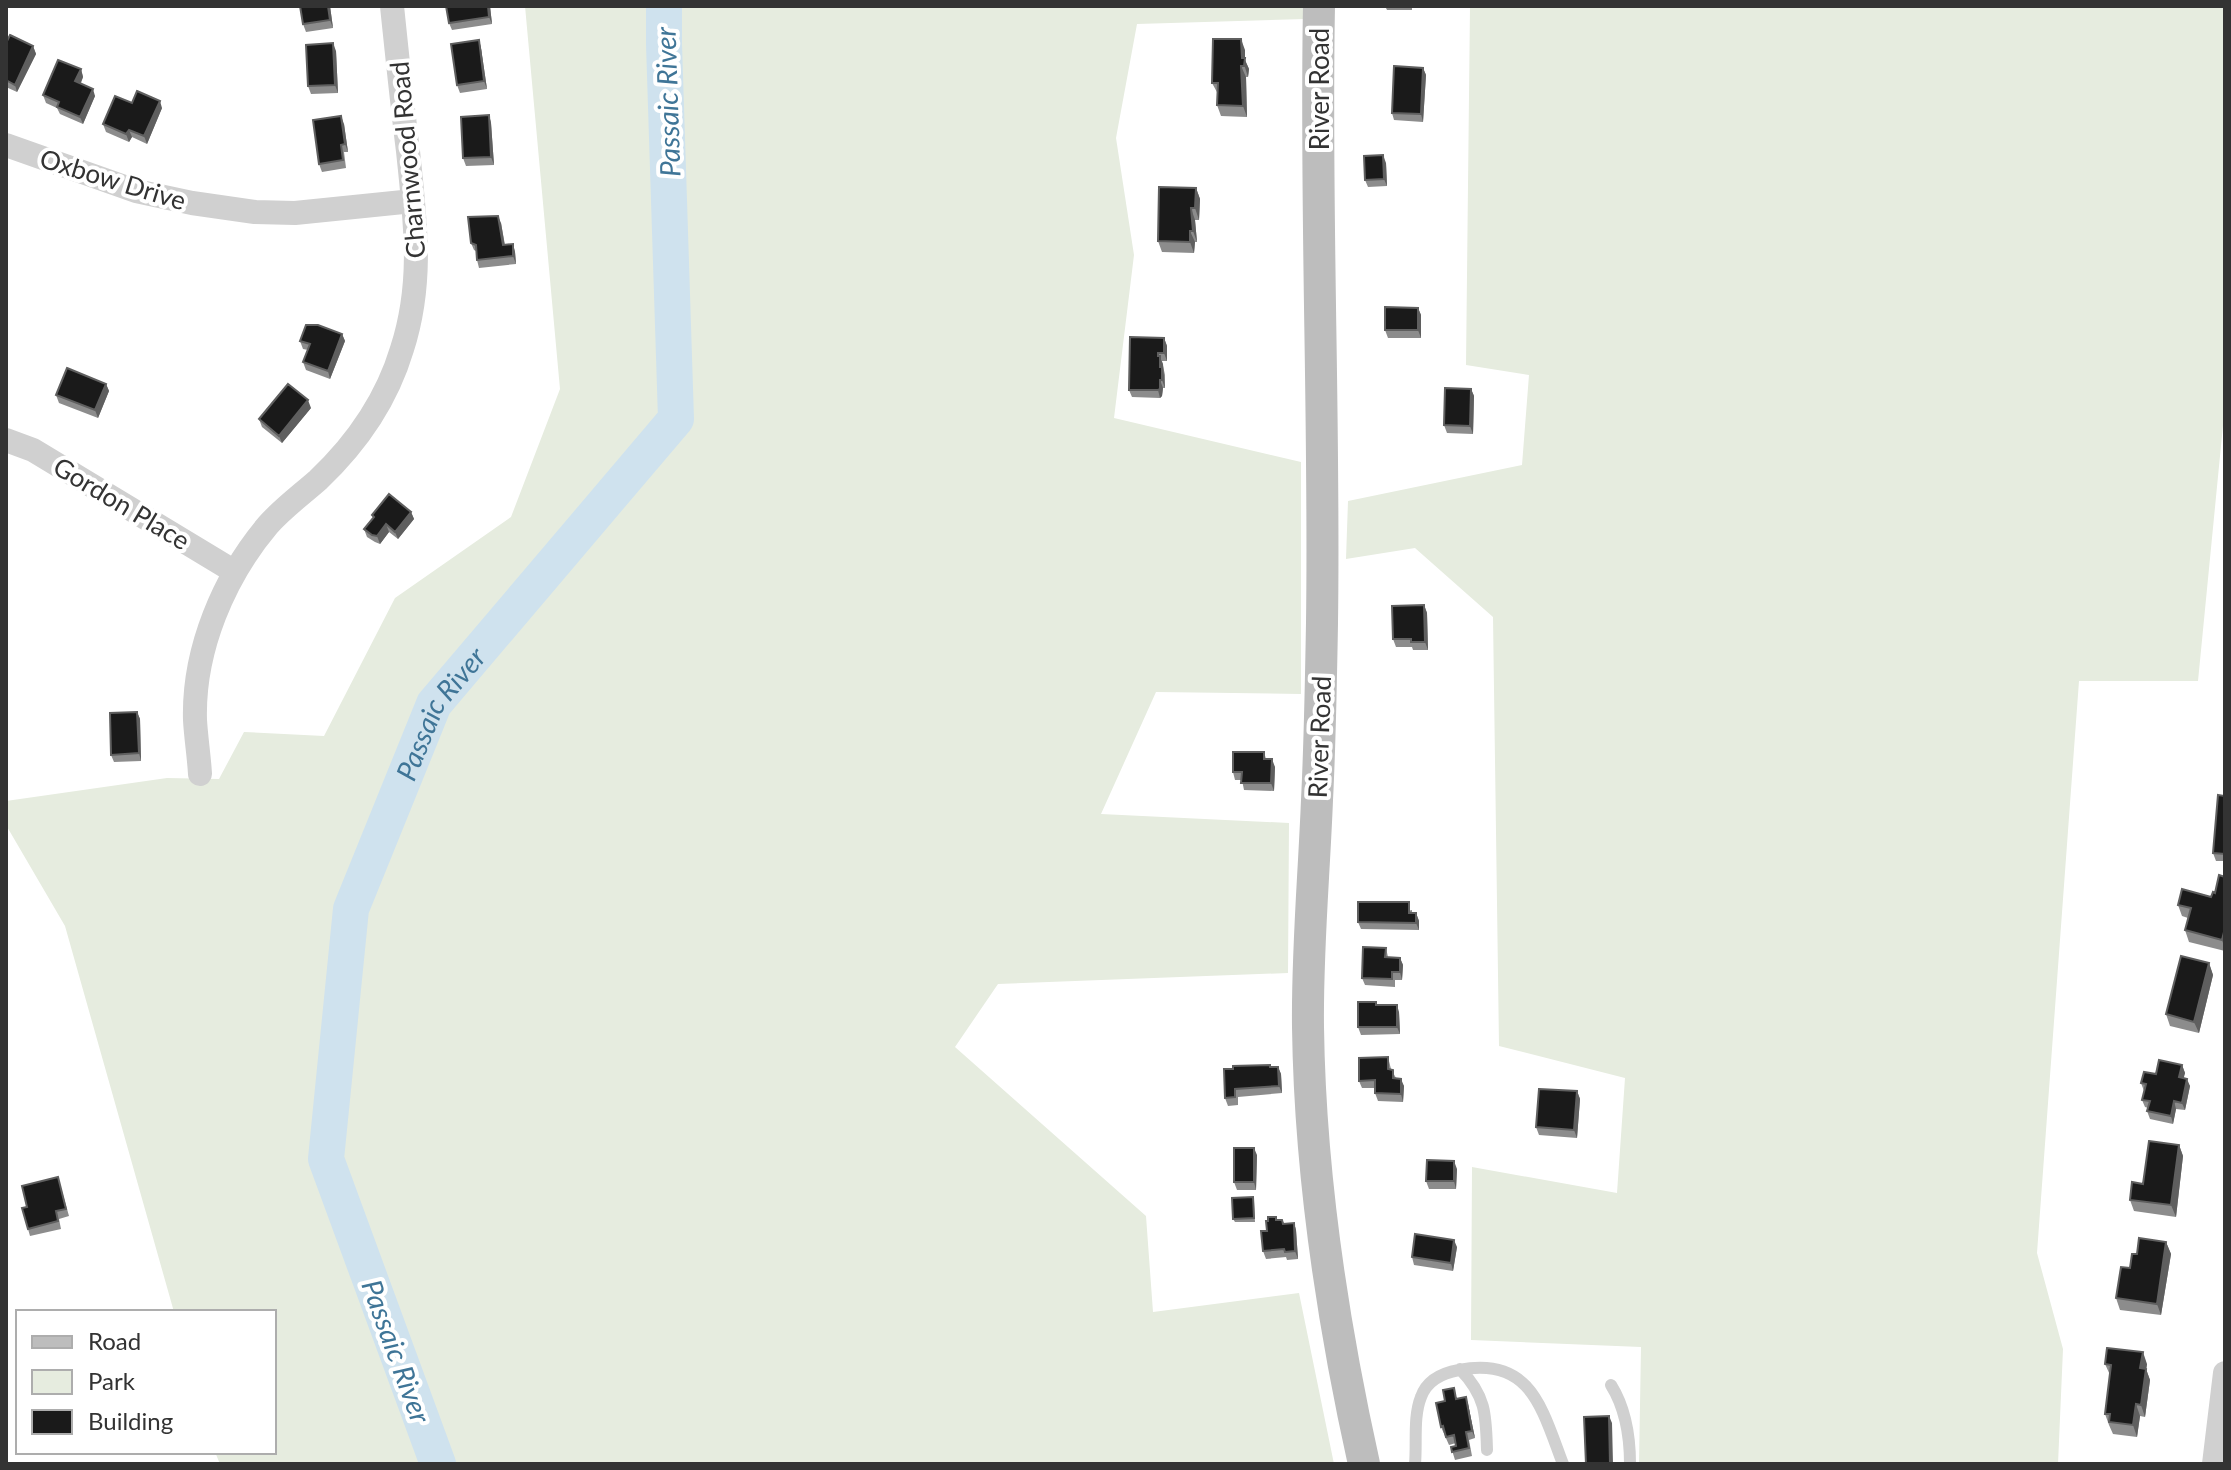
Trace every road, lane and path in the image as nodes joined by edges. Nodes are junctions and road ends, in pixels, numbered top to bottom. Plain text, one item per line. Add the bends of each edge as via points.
1 (392, 6) edge
2 (1319, 6) edge
3 (6, 145) edge
4 (413, 201) junction
5 (6, 440) edge
6 (235, 572) junction
7 (200, 774) dead end
8 (1460, 1369) junction
9 (2225, 1373) edge
10 (1611, 1385) dead end
11 (1487, 1450) dead end
12 (1364, 1464) edge
13 (1415, 1464) edge
14 (1563, 1464) edge
15 (1630, 1464) edge
16 (2214, 1464) edge

1 - 4 street, Charnwood Road
2 - 12 street, River Road via 1323,552 1309,1078 1329,1285
3 - 4 street, Oxbow Drive via 136,191 255,212
4 - 6 street, Charnwood Road via 416,288 391,380 339,459 268,525
5 - 6 street, Gordon Place via 33,450
6 - 7 street, Charnwood Road via 201,664 195,719
8 - 11 lane via 1482,1399
8 - 13 lane via 1433,1379 1419,1400
8 - 14 lane via 1491,1367 1523,1382 1546,1420
9 - 16 street
10 - 15 lane via 1627,1424

